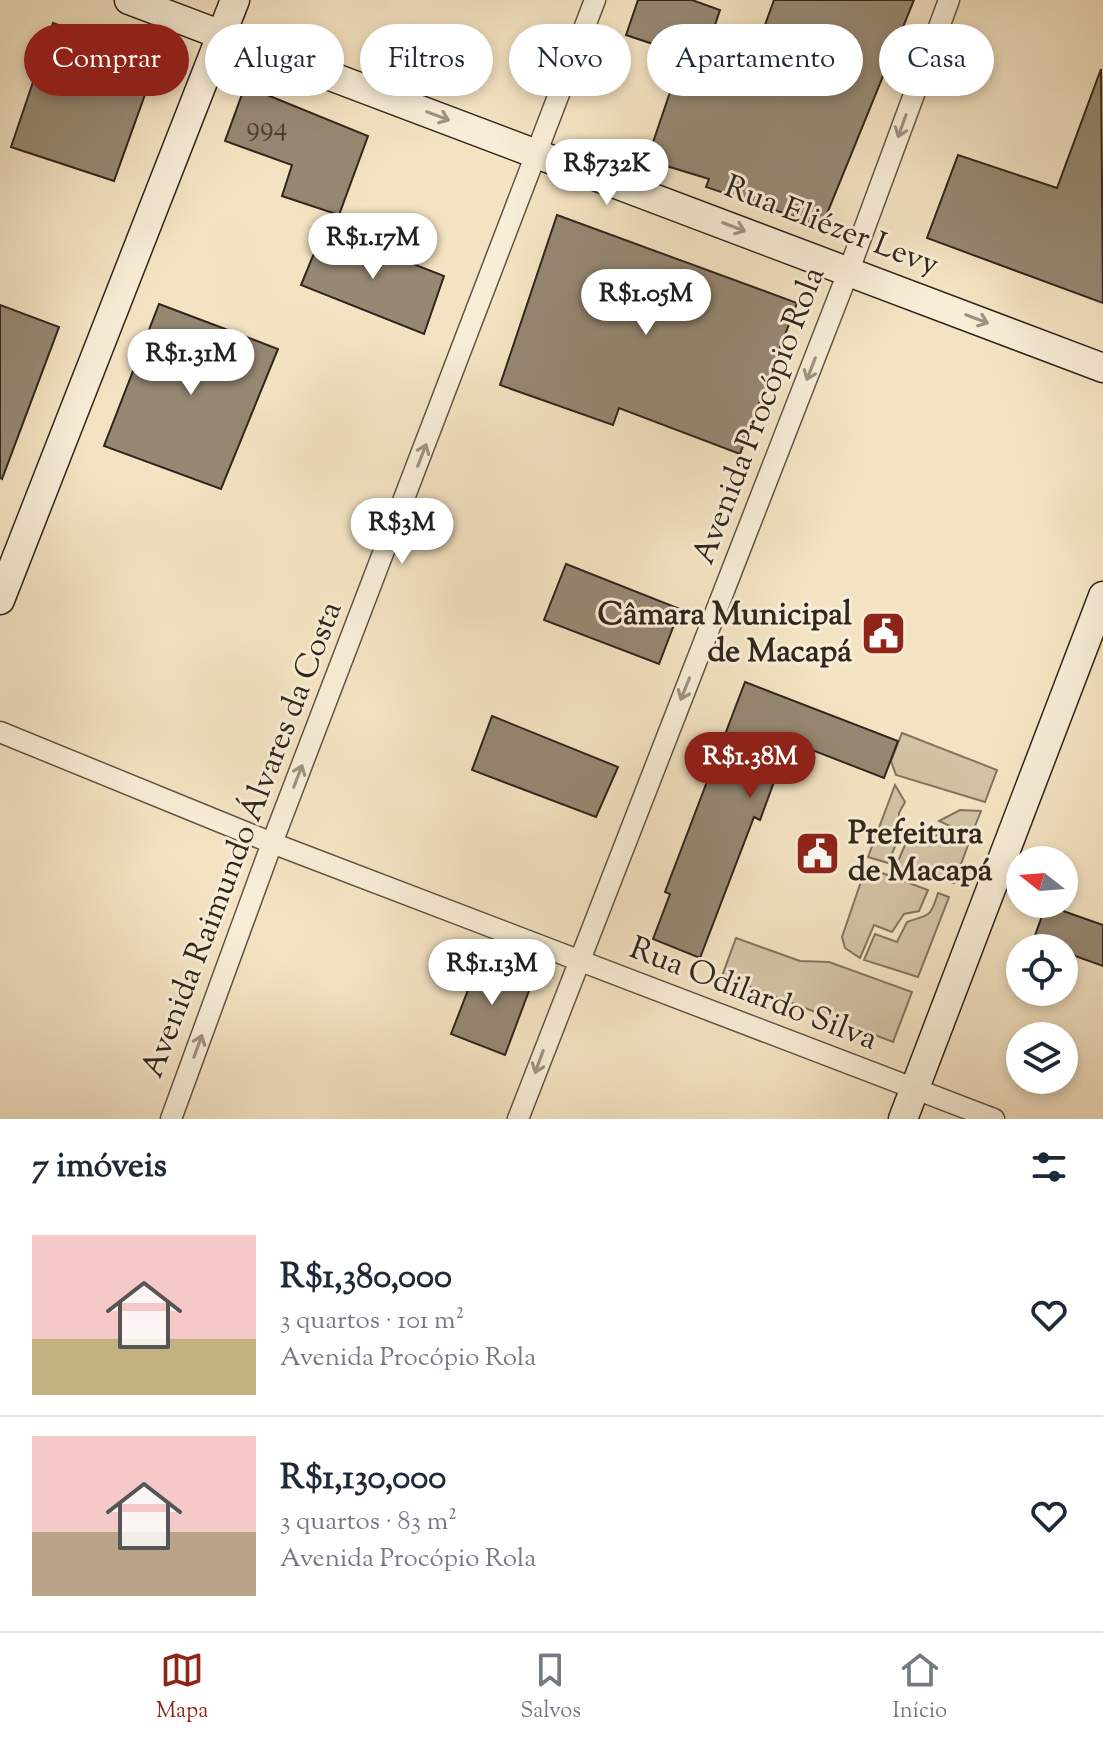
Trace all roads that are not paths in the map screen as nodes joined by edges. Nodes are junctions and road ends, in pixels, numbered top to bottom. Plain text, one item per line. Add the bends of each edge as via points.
1 (129, 0) edge
2 (235, 0) edge
3 (595, 0) edge
4 (949, 0) edge
5 (225, 24) edge
6 (205, 29) edge
7 (205, 76) edge
8 (344, 81) edge
9 (538, 153) junction
10 (849, 270) junction
11 (1103, 368) edge
12 (1103, 596) edge
13 (0, 600) edge
14 (0, 732) edge
15 (272, 843) junction
16 (577, 960) junction
17 (914, 1088) junction
18 (171, 1119) edge
19 (518, 1119) edge
20 (903, 1119) edge
21 (994, 1119) edge

1 - 6 main road, Rua Eliézer Levy
2 - 5 main road
3 - 9 street, Avenida Raimundo Álvares da Costa
4 -> 10 street, Avenida Procópio Rola
7 - 13 main road
8 -> 9 main road, Rua Eliézer Levy
9 -> 10 main road, Rua Eliézer Levy
15 -> 9 street, Avenida Raimundo Álvares da Costa
10 -> 11 main road, Rua Eliézer Levy
10 -> 16 street, Avenida Procópio Rola
12 - 17 main road
14 - 15 street, Rua Odilardo Silva
15 - 16 street, Rua Odilardo Silva
18 -> 15 street, Avenida Raimundo Álvares da Costa
16 - 17 street, Rua Odilardo Silva
16 -> 19 street, Avenida Procópio Rola
17 - 20 main road
17 - 21 street, Rua Odilardo Silva

